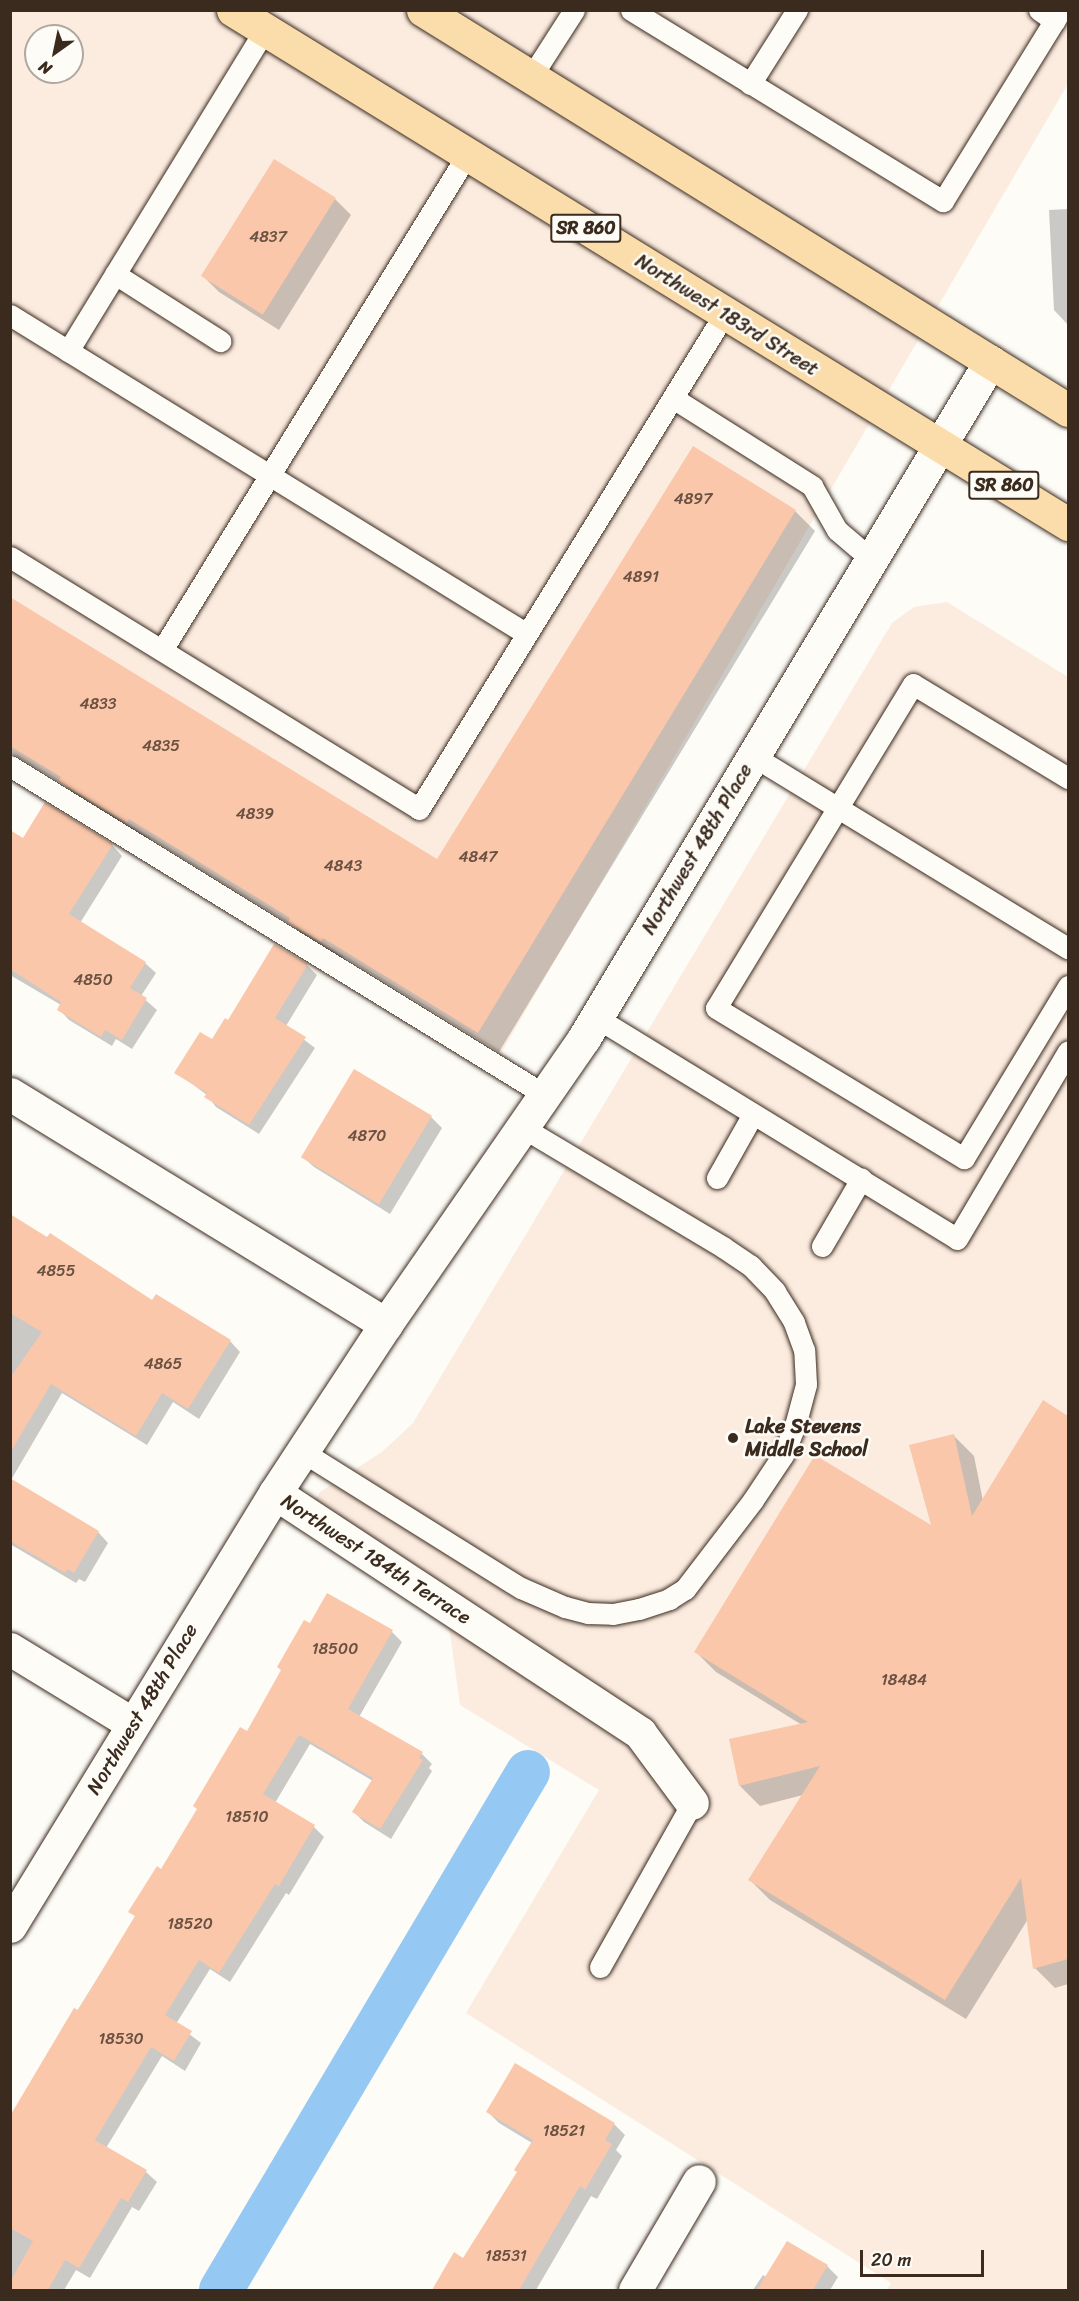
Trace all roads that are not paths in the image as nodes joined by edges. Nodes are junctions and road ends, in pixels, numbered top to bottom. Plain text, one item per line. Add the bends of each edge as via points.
1 (233, 10) edge
2 (423, 10) edge
3 (574, 10) edge
4 (630, 10) edge
5 (797, 10) edge
6 (1052, 14) edge
7 (265, 30) junction
8 (531, 77) junction
9 (750, 84) junction
10 (467, 155) junction
11 (115, 274) junction
12 (725, 313) junction
13 (10, 315) edge
14 (220, 341) dead end
15 (68, 351) junction
16 (990, 362) junction
17 (673, 398) junction
18 (1068, 410) edge
19 (940, 445) junction
20 (270, 475) junction
21 (1068, 524) edge
22 (10, 557) edge
23 (871, 559) junction
24 (527, 634) junction
25 (162, 650) junction
26 (753, 756) junction
27 (10, 766) edge
28 (1068, 778) edge
29 (837, 808) junction
30 (1068, 948) edge
31 (1068, 986) edge
32 (597, 1018) junction
33 (1068, 1051) edge
34 (10, 1094) edge
35 (545, 1095) junction
36 (753, 1114) junction
37 (522, 1127) junction
38 (717, 1178) dead end
39 (861, 1179) junction
40 (822, 1246) dead end
41 (386, 1324) junction
42 (303, 1452) junction
43 (275, 1493) junction
44 (10, 1649) edge
45 (133, 1724) junction
46 (692, 1803) joint
47 (10, 1926) edge
48 (600, 1967) dead end
49 (699, 2181) dead end
50 (635, 2290) edge

1 - 7 main road, Northwest 183rd Street / SR 860
2 - 8 main road
3 - 8 lane
4 - 9 lane
5 - 9 lane
6 - 9 lane via 943,201
7 - 10 main road, Northwest 183rd Street / SR 860
7 - 11 lane
8 - 16 main road
10 - 12 main road, Northwest 183rd Street / SR 860
10 - 20 lane
11 - 14 lane
11 - 15 lane
12 - 17 lane
12 - 19 main road, Northwest 183rd Street / SR 860
13 - 15 lane
15 - 20 lane
16 - 18 main road
16 - 19 street, Northwest 48th Place
17 - 23 lane via 812,486 837,530
17 - 24 lane
19 - 21 main road, Northwest 183rd Street / SR 860
19 - 23 street, Northwest 48th Place
20 - 24 lane
20 - 25 lane
22 - 25 lane
23 - 26 street, Northwest 48th Place
24 - 25 lane via 419,809
26 - 29 lane
26 - 32 street, Northwest 48th Place
27 - 35 lane
28 - 29 lane via 913,684
29 - 30 lane
29 - 31 lane via 716,1008 964,1158
32 - 35 street, Northwest 48th Place
32 - 36 lane
33 - 39 lane via 957,1239
34 - 41 street
35 - 37 street, Northwest 48th Place
36 - 38 lane
36 - 39 lane
37 - 41 street, Northwest 48th Place
37 - 42 lane via 723,1247 751,1266 775,1291 794,1322 804,1350 806,1384 783,1455 753,1500 685,1589 639,1609 588,1613 521,1588
39 - 40 lane
41 - 42 street, Northwest 184th Terrace
42 - 43 street, Northwest 184th Terrace
43 - 45 street, Northwest 48th Place
43 - 46 street, Northwest 184th Terrace via 640,1733
44 - 45 street
45 - 47 street, Northwest 48th Place
46 - 48 lane
49 - 50 street

